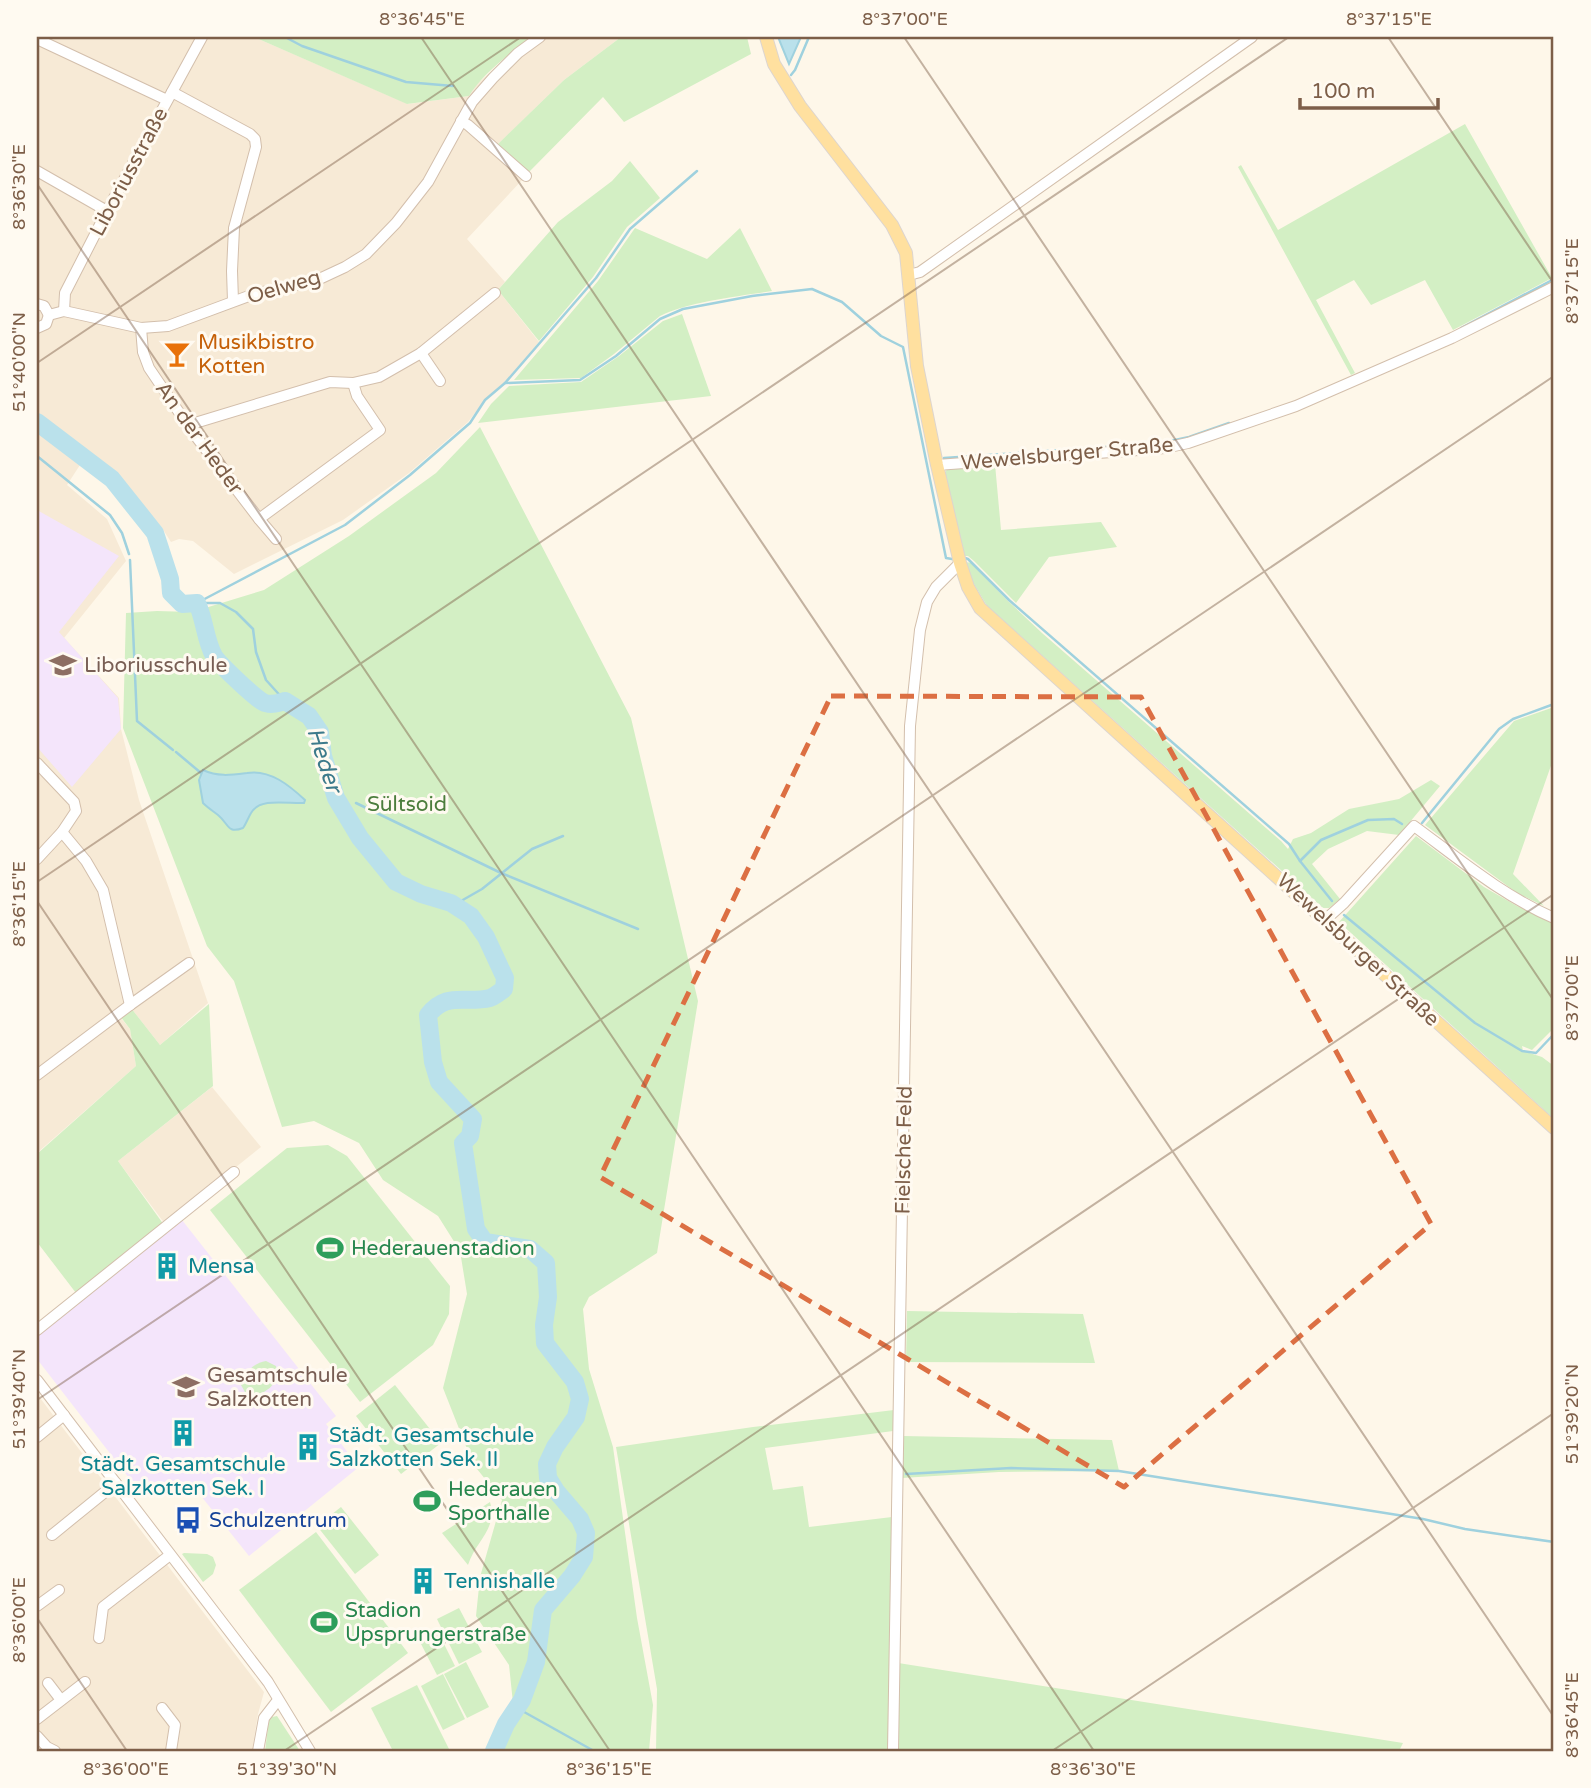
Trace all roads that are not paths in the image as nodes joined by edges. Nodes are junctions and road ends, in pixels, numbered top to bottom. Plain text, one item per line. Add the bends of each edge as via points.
1 (202, 37) edge
2 (540, 37) edge
3 (766, 37) edge
4 (1252, 37) edge
5 (37, 39) edge
6 (170, 96) junction
7 (461, 121) junction
8 (37, 172) edge
9 (526, 176) dead end
10 (107, 211) junction
11 (909, 275) junction
12 (1554, 287) edge
13 (495, 293) dead end
14 (233, 301) junction
15 (37, 304) edge
16 (64, 310) junction
17 (49, 315) junction
18 (37, 328) edge
19 (141, 328) junction
20 (421, 353) junction
21 (440, 381) dead end
22 (353, 383) junction
23 (189, 428) junction
24 (937, 465) junction
25 (259, 519) junction
26 (276, 539) dead end
27 (960, 564) junction
28 (37, 763) edge
29 (62, 832) junction
30 (37, 859) edge
31 (1554, 918) edge
32 (1325, 920) junction
33 (189, 963) dead end
34 (130, 1005) junction
35 (37, 1075) edge
36 (1554, 1128) edge
37 (234, 1172) dead end
38 (37, 1330) edge
39 (37, 1380) edge
40 (64, 1415) junction
41 (37, 1437) edge
42 (116, 1483) junction
43 (52, 1535) dead end
44 (170, 1555) junction
45 (59, 1590) dead end
46 (37, 1606) edge
47 (99, 1637) dead end
48 (85, 1682) dead end
49 (48, 1683) dead end
50 (61, 1700) junction
51 (278, 1700) junction
52 (162, 1708) dead end
53 (37, 1719) edge
54 (37, 1736) edge
55 (55, 1751) edge
56 (171, 1751) edge
57 (258, 1751) edge
58 (310, 1751) edge
59 (893, 1751) edge

1 - 6 street, Liboriusstraße
2 - 7 street, Oelweg via 493,78
3 - 11 main road, Wewelsburger Straße via 774,64 800,106 892,225
4 - 11 street via 920,272
5 - 6 street
6 - 10 street, Liboriusstraße
6 - 14 street via 256,139 234,228
7 - 9 street
7 - 14 street, Oelweg via 428,182 366,254 315,281
8 - 10 street
10 - 16 street, Liboriusstraße via 65,293
11 - 24 main road, Wewelsburger Straße via 917,366
12 - 24 street, Wewelsburger Straße via 1452,338 1296,406 1188,443
13 - 20 street
14 - 19 street, Oelweg via 168,326
15 - 17 street
16 - 17 street
16 - 19 street, Oelweg
17 - 18 street via 46,324
19 - 23 street, An der Heder via 149,368
20 - 21 street
20 - 22 street via 379,377
22 - 23 street via 330,382
22 - 25 street via 380,429
23 - 25 street, An der Heder
24 - 27 main road, Wewelsburger Straße
25 - 26 street, An der Heder
27 - 32 main road, Wewelsburger Straße via 980,607
27 - 59 street, Fielsche Feld via 927,602 910,726
28 - 29 street via 74,802 76,811
29 - 30 street
29 - 34 street via 103,890
31 - 32 street via 1492,883 1414,826
32 - 36 main road, Wewelsburger Straße
33 - 34 street
34 - 35 street
37 - 38 street
39 - 40 street
40 - 41 street
40 - 42 street
42 - 43 street
42 - 44 street
44 - 47 street via 103,1607
44 - 51 street
45 - 46 street
48 - 50 street
49 - 50 street
50 - 53 street
51 - 57 street via 264,1718
51 - 58 street
52 - 56 street via 175,1725
54 - 55 street

